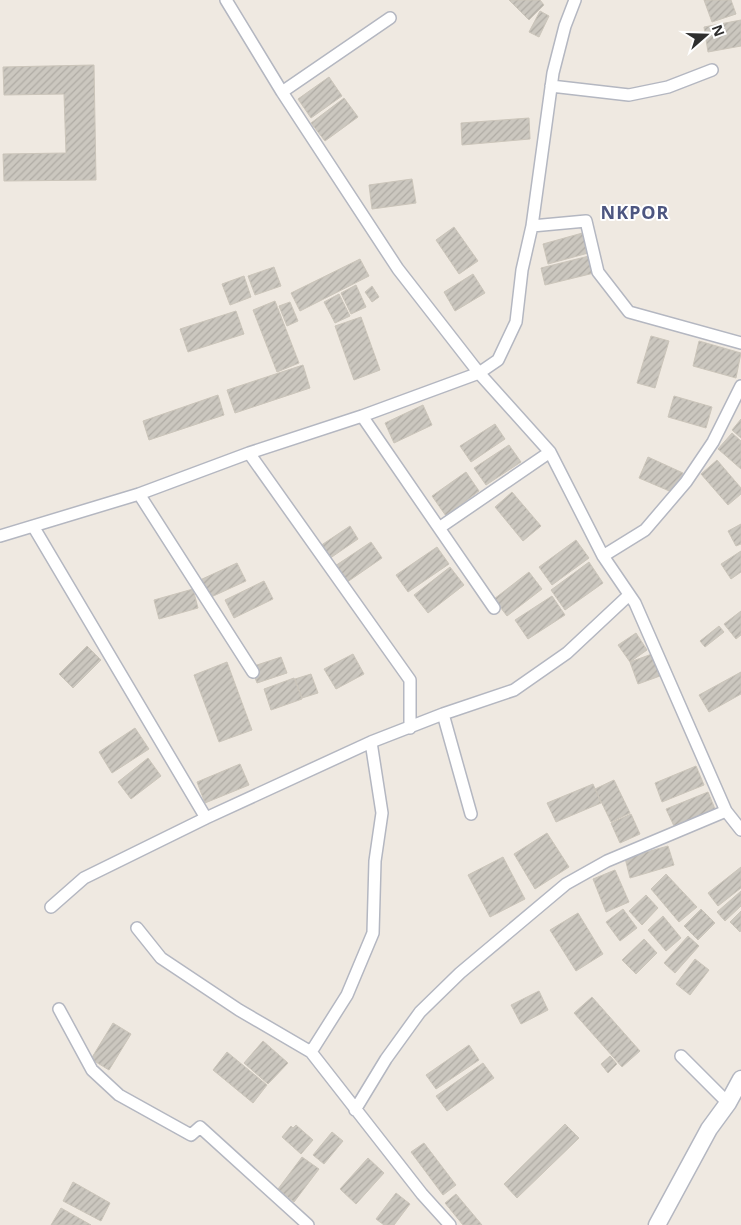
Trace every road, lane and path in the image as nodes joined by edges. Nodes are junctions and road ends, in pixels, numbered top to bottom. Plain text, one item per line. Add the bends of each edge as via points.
1 (226, 0) edge
2 (575, 0) edge
3 (390, 18) dead end
4 (712, 70) dead end
5 (551, 86) junction
6 (282, 92) junction
7 (532, 226) junction
8 (741, 343) edge
9 (479, 373) junction
10 (741, 386) edge
11 (362, 416) junction
12 (249, 452) junction
13 (550, 452) junction
14 (139, 494) junction
15 (33, 526) junction
16 (439, 528) junction
17 (0, 536) edge
18 (603, 556) junction
19 (629, 595) junction
20 (494, 608) dead end
21 (253, 672) dead end
22 (443, 714) junction
23 (410, 728) junction
24 (370, 742) junction
25 (726, 811) junction
26 (471, 814) dead end
27 (206, 818) junction
28 (741, 830) edge
29 (51, 907) dead end
30 (137, 928) dead end
31 (59, 1009) dead end
32 (311, 1052) junction
33 (681, 1056) dead end
34 (741, 1078) edge
35 (728, 1103) junction
36 (355, 1110) junction
37 (308, 1225) edge
38 (450, 1225) edge
39 (657, 1225) edge

1 - 6 street
2 - 5 street via 565,26
3 - 6 street
4 - 5 street via 668,87 629,95
5 - 7 street
6 - 9 street via 398,269
7 - 8 street via 586,221 598,272 629,312
7 - 9 street via 522,270 516,322 498,360
9 - 11 street
9 - 13 street
10 - 18 street via 713,442 686,482 645,530
11 - 12 street
11 - 16 street
12 - 14 street
12 - 23 street via 410,680
13 - 16 street
13 - 18 street
14 - 15 street
14 - 21 street
15 - 17 street
15 - 27 street
16 - 20 street
18 - 19 street
19 - 22 street via 567,653 514,690
19 - 25 street
22 - 23 street
22 - 26 street
23 - 24 street
24 - 27 street
24 - 32 street via 382,812 375,861 373,933 347,995
25 - 28 street
25 - 36 street via 607,860 566,884 460,973 420,1012
27 - 29 street via 84,878
30 - 32 street via 161,958 239,1010
31 - 37 street via 92,1070 119,1095 191,1135 200,1127
32 - 36 street
33 - 35 street
34 - 35 main road
35 - 39 main road via 709,1129
36 - 38 street

